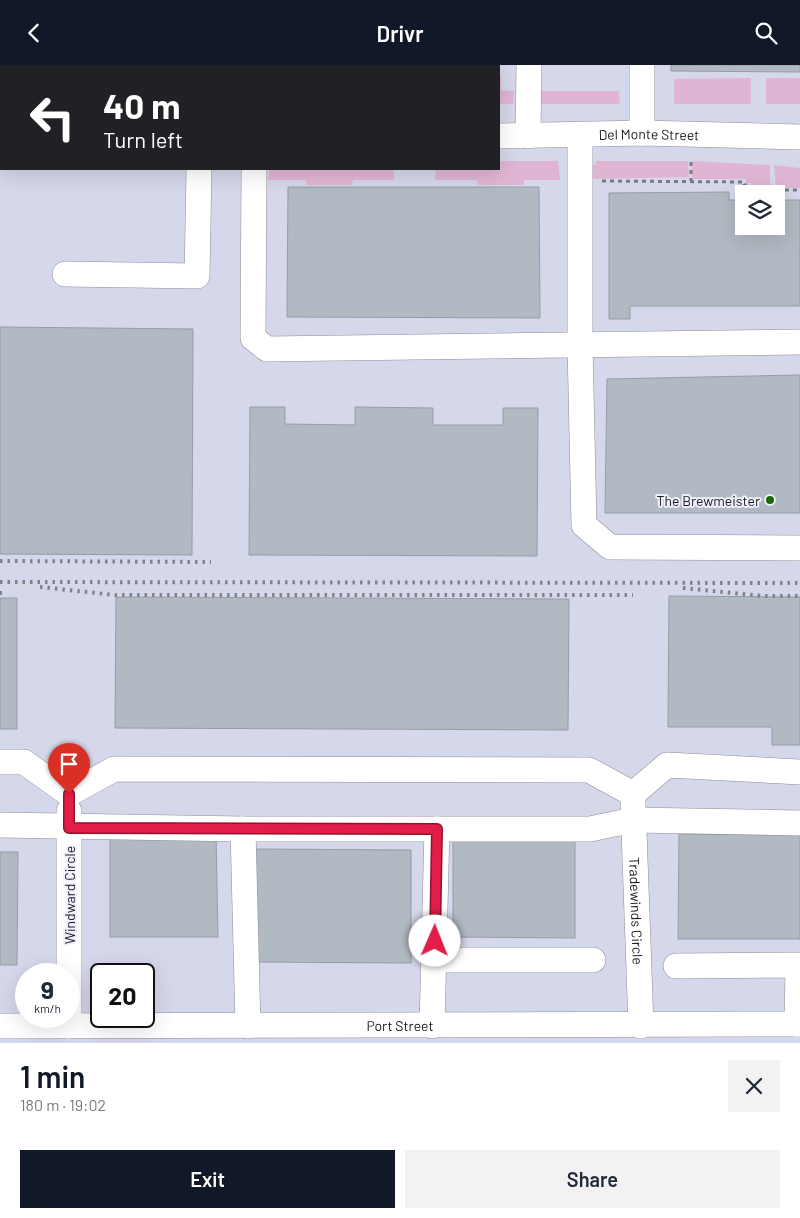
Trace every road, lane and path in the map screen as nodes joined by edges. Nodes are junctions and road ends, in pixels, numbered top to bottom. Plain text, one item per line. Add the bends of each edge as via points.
1 (529, 65) edge
2 (642, 65) edge
3 (642, 133) junction
4 (580, 135) junction
5 (500, 136) edge
6 (528, 136) junction
7 (800, 137) edge
8 (691, 162) dead end
9 (199, 170) edge
10 (254, 170) edge
11 (594, 181) dead end
12 (691, 181) junction
13 (800, 190) edge
14 (65, 274) dead end
15 (800, 342) edge
16 (580, 345) junction
17 (800, 548) edge
18 (0, 762) edge
19 (800, 772) edge
20 (69, 794) junction
21 (633, 794) junction
22 (633, 820) junction
23 (800, 823) edge
24 (0, 825) edge
25 (69, 828) junction
26 (243, 829) junction
27 (437, 829) junction
28 (434, 960) junction
29 (593, 960) dead end
30 (69, 963) edge
31 (676, 966) dead end
32 (248, 1025) junction
33 (432, 1025) junction
34 (641, 1025) junction
35 (0, 1026) edge
36 (62, 1028) edge
37 (78, 1028) edge
38 (786, 1029) edge
39 (609, 1033) edge
40 (176, 1034) edge
41 (301, 1034) edge
42 (490, 1034) edge
43 (36, 1035) edge
44 (108, 1035) edge

1 - 6 street
2 - 3 street
3 - 4 street, Del Monte Street
3 - 7 street, Del Monte Street
4 - 6 street, Del Monte Street
4 - 16 street
5 - 6 street, Del Monte Street
8 - 12 path
9 - 14 street via 197,276
10 - 16 street via 253,338 267,349
11 - 12 path
12 - 13 path via 744,182 748,190
15 - 16 street
16 - 17 street via 584,525 610,547
18 - 20 street via 24,762
19 - 21 street via 667,765
20 - 21 street via 114,769 183,769 589,770
20 - 25 street, Windward Circle
21 - 22 street, Tradewinds Circle
22 - 23 street
22 - 27 street via 590,829
22 - 34 street, Tradewinds Circle
24 - 25 street
25 - 26 street
25 - 30 street, Windward Circle
26 - 27 street
26 - 32 street
27 - 28 street
28 - 29 street
28 - 33 street
31 - 38 street via 798,965
32 - 40 street, Port Street
32 - 41 street, Port Street
33 - 41 street, Port Street
33 - 42 street, Port Street
34 - 38 street, Port Street
34 - 39 street, Port Street
35 - 43 street, Port Street
36 - 43 street, Port Street
37 - 44 street, Port Street
39 - 42 street, Port Street
40 - 44 street, Port Street

